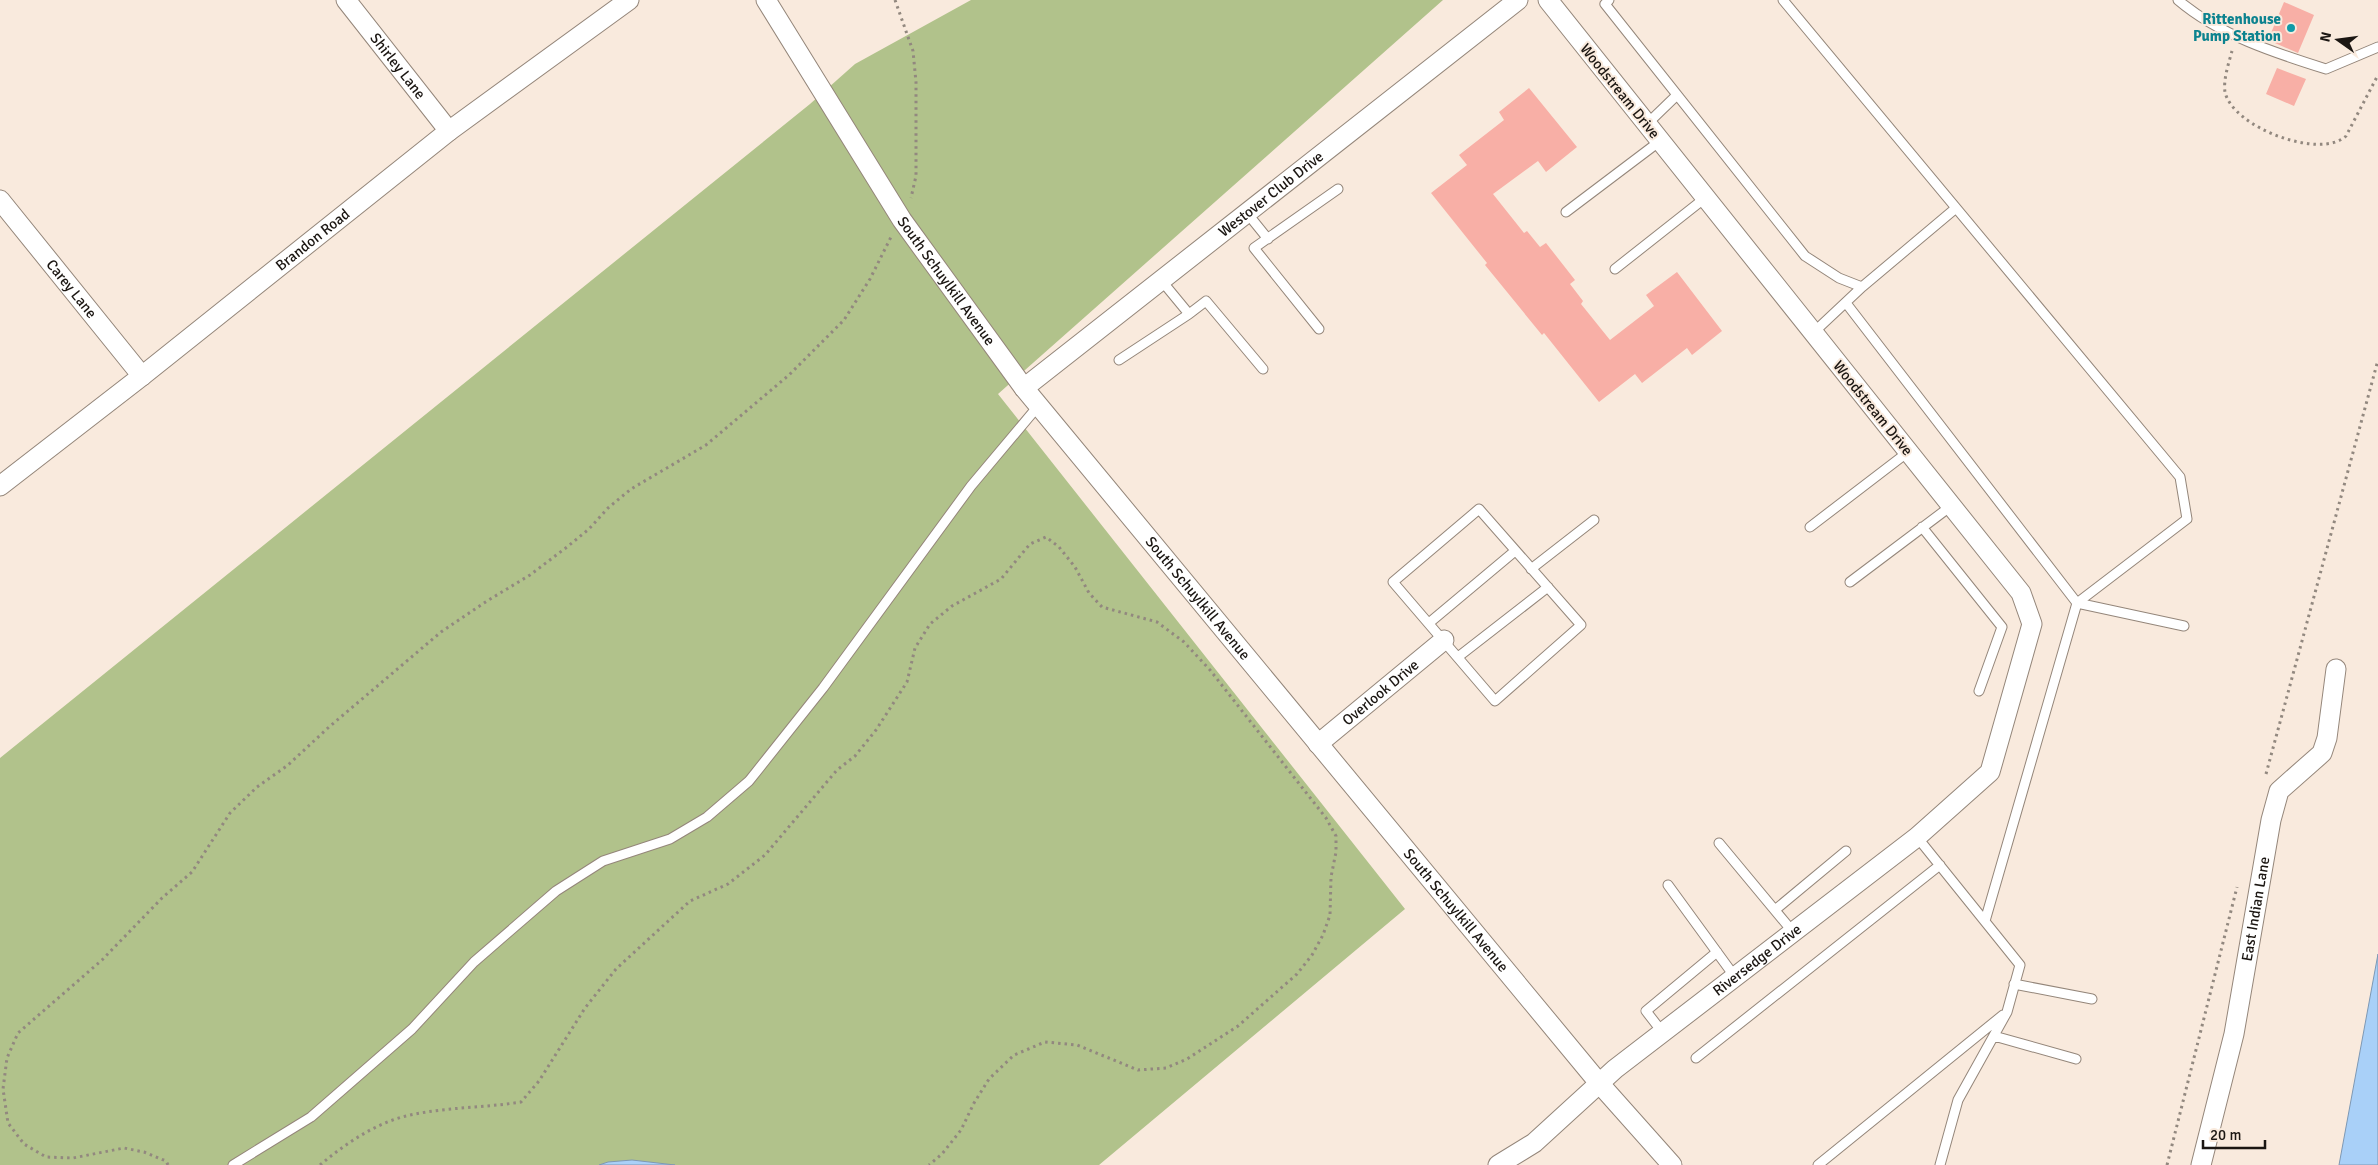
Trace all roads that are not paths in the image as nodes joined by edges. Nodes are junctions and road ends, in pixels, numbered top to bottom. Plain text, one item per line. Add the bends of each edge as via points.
1 (346, 0) edge
2 (628, 0) edge
3 (766, 0) edge
4 (1518, 0) edge
5 (1548, 0) edge
6 (1609, 0) edge
7 (1783, 0) edge
8 (2178, 0) edge
9 (2378, 48) edge
10 (1677, 95) junction
11 (1647, 124) junction
12 (449, 131) junction
13 (1660, 141) junction
14 (1338, 189) dead end
15 (1705, 198) junction
16 (0, 200) edge
17 (1956, 208) junction
18 (1566, 212) dead end
19 (1246, 213) junction
20 (1268, 238) junction
21 (1615, 269) dead end
22 (1161, 280) junction
23 (1862, 287) junction
24 (1846, 303) junction
25 (1189, 314) junction
26 (1319, 329) dead end
27 (1814, 333) junction
28 (1119, 360) dead end
29 (1263, 370) dead end
30 (142, 376) junction
31 (1024, 388) junction
32 (1039, 405) junction
33 (1908, 452) junction
34 (0, 486) edge
35 (1951, 506) junction
36 (1594, 520) dead end
37 (1810, 527) dead end
38 (1922, 527) junction
39 (1516, 551) junction
40 (1531, 569) junction
41 (1850, 582) dead end
42 (1548, 588) junction
43 (2077, 603) junction
44 (1429, 623) junction
45 (2184, 626) dead end
46 (1444, 640) junction
47 (1458, 657) junction
48 (2336, 669) dead end
49 (1979, 690) dead end
50 (1318, 744) junction
51 (1917, 837) junction
52 (1719, 842) dead end
53 (1846, 851) dead end
54 (1940, 865) junction
55 (1668, 885) dead end
56 (1775, 910) junction
57 (1985, 921) junction
58 (1793, 932) junction
59 (1717, 952) junction
60 (1735, 977) junction
61 (2014, 984) junction
62 (2092, 999) dead end
63 (2007, 1012) junction
64 (1663, 1033) junction
65 (1994, 1036) junction
66 (1696, 1058) dead end
67 (2076, 1059) dead end
68 (1599, 1083) junction
69 (233, 1165) edge
70 (1498, 1165) edge
71 (1672, 1165) edge
72 (1818, 1165) edge
73 (1940, 1165) edge
74 (2201, 1165) edge

1 - 12 street, Shirley Lane
2 - 12 street, Brandon Road
3 - 31 street, South Schuylkill Avenue via 901,218
4 - 19 street, Westover Club Drive
5 - 11 street, Woodstream Drive
6 - 10 lane via 1605,4
7 - 17 lane
8 - 9 lane via 2195,15 2237,36 2326,70
10 - 11 lane
10 - 23 lane via 1805,256 1840,278
11 - 13 street, Woodstream Drive
12 - 30 street, Brandon Road
13 - 15 street, Woodstream Drive
13 - 18 lane
14 - 20 lane
15 - 21 lane
15 - 27 street, Woodstream Drive
16 - 30 street, Carey Lane
17 - 23 lane
17 - 43 lane via 2180,477 2187,520
19 - 20 lane
19 - 22 street, Westover Club Drive
20 - 26 lane via 1254,248
22 - 25 lane
22 - 31 street, Westover Club Drive
23 - 24 lane
24 - 27 lane
24 - 43 lane
25 - 28 lane
25 - 29 lane via 1206,301
27 - 33 street, Woodstream Drive
30 - 34 street, Brandon Road
31 - 32 street, South Schuylkill Avenue
32 - 50 street, South Schuylkill Avenue
32 - 69 lane via 972,486 823,688 749,781 707,816 670,839 603,861 556,891 474,962 412,1029 311,1117
33 - 35 street, Woodstream Drive
33 - 37 lane
35 - 38 lane
35 - 51 street, Woodstream Drive via 2021,593 2032,624 1990,772
36 - 40 lane
38 - 41 lane
38 - 49 lane via 2002,627
39 - 40 lane
39 - 44 lane
39 - 44 lane via 1479,510 1393,582
40 - 42 lane
42 - 47 lane
42 - 47 lane via 1581,625 1495,701
43 - 45 lane
43 - 57 lane
44 - 46 lane
46 - 47 lane
46 - 50 street, Overlook Drive
48 - 74 street, East Indian Lane via 2322,753 2279,791 2271,820 2234,1034
50 - 68 street, South Schuylkill Avenue
51 - 54 lane
51 - 58 street, Riversedge Drive
52 - 56 lane
53 - 56 lane
54 - 57 lane
54 - 66 lane
55 - 59 lane
56 - 58 lane
57 - 61 lane via 2020,965
58 - 60 street, Riversedge Drive
59 - 60 lane
59 - 64 lane via 1646,1010
60 - 64 street, Riversedge Drive
61 - 62 lane
61 - 63 lane
63 - 65 lane
63 - 72 lane
64 - 68 street, Riversedge Drive
65 - 67 lane
65 - 73 lane via 1958,1100
68 - 70 street, Riversedge Drive via 1534,1143
68 - 71 street, South Schuylkill Avenue

